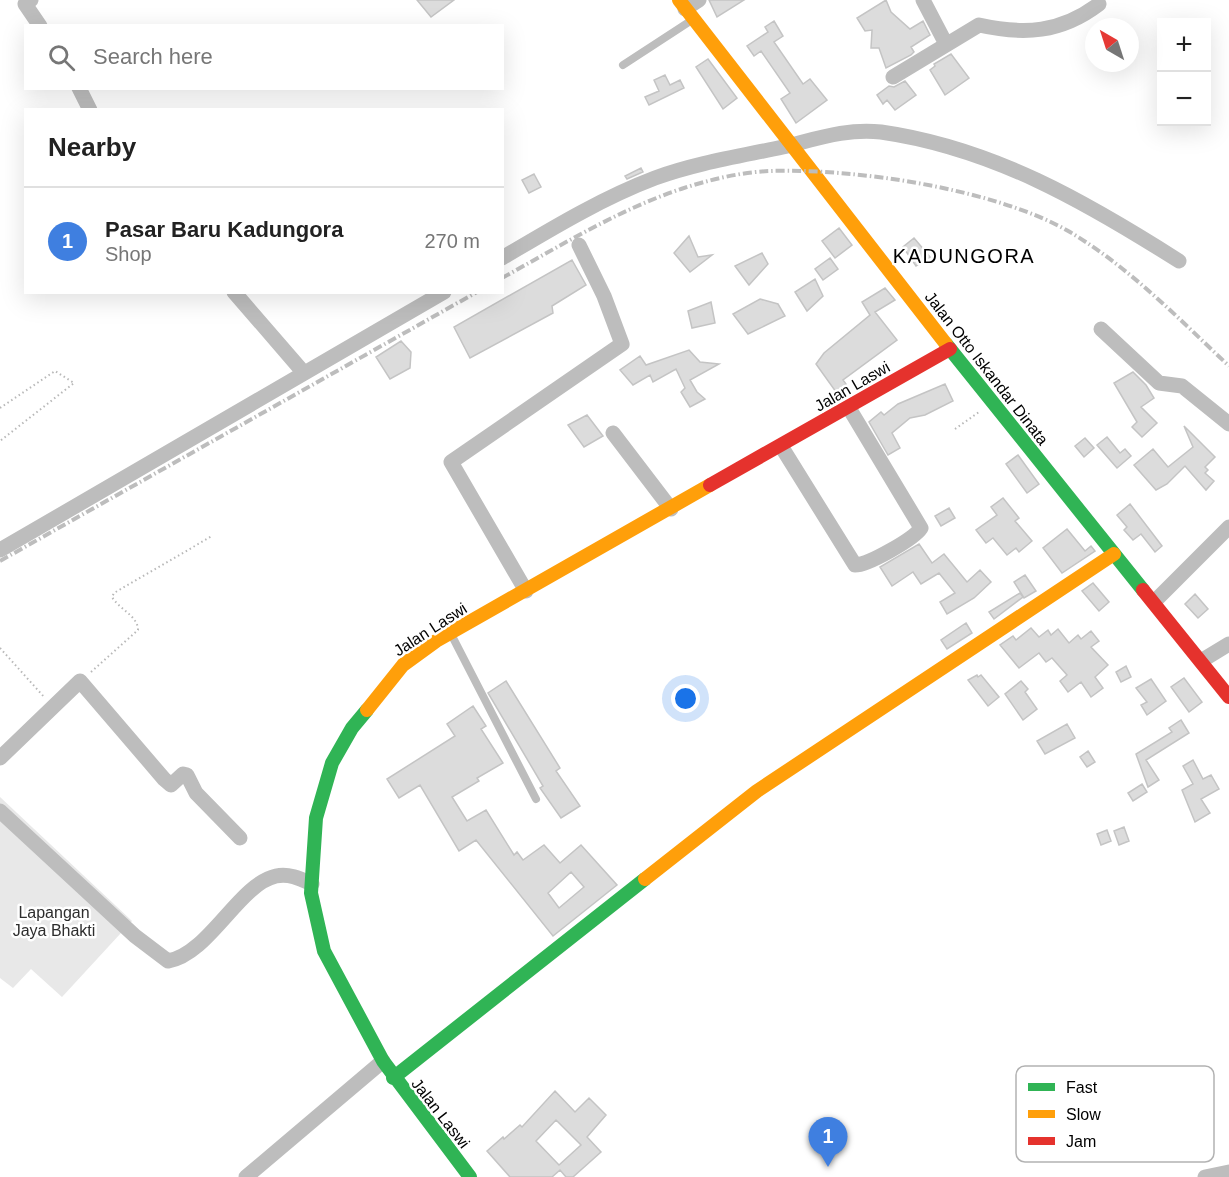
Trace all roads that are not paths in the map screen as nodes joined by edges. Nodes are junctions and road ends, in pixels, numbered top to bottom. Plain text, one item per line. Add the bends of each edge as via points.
1 (699, 0) edge
2 (923, 0) edge
3 (26, 1) edge
4 (1099, 4) dead end
5 (686, 9) edge
6 (39, 24) edge
7 (946, 44) junction
8 (623, 65) dead end
9 (893, 77) dead end
10 (80, 90) edge
11 (89, 108) edge
12 (793, 144) junction
13 (579, 245) dead end
14 (504, 257) edge
15 (1179, 261) dead end
16 (236, 294) edge
17 (441, 294) edge
18 (1101, 329) dead end
19 (950, 349) junction
20 (304, 373) junction
21 (849, 408) junction
22 (1229, 424) edge
23 (613, 433) dead end
24 (781, 447) junction
25 (671, 509) junction
26 (1229, 527) edge
27 (0, 550) edge
28 (1114, 554) junction
29 (525, 591) junction
30 (1154, 602) junction
31 (450, 633) junction
32 (1229, 644) edge
33 (1201, 661) junction
34 (1229, 697) edge
35 (0, 758) edge
36 (536, 799) dead end
37 (0, 811) edge
38 (240, 838) dead end
39 (312, 884) junction
40 (383, 1061) junction
41 (393, 1078) junction
42 (1229, 1172) edge
43 (246, 1177) edge
44 (470, 1177) edge
45 (1205, 1177) edge

1 - 5 street
2 - 7 street
3 - 6 street
4 - 7 street via 1066,25 1009,31 979,25
5 - 8 lane
5 - 12 street, Jalan Otto Iskandar Dinata
7 - 9 street
10 - 11 street
12 - 14 street via 655,178 590,208
12 - 15 street via 836,133 879,132 958,148 1027,174 1098,210
12 - 19 street, Jalan Otto Iskandar Dinata
13 - 29 street via 622,345 451,462
16 - 20 street
17 - 20 street
18 - 22 street via 1159,383 1182,386
19 - 21 street, Jalan Laswi
19 - 28 street, Jalan Otto Iskandar Dinata
20 - 27 street
21 - 24 street, Jalan Laswi
21 - 24 street via 921,528 870,561 855,565
23 - 25 street
24 - 25 street, Jalan Laswi
25 - 29 street, Jalan Laswi
26 - 30 street
28 - 30 street, Jalan Otto Iskandar Dinata
28 - 41 street via 757,791
29 - 31 street, Jalan Laswi
30 - 33 street, Jalan Otto Iskandar Dinata
31 - 36 lane
31 - 39 street, Jalan Laswi via 403,665 352,728 332,763 316,818
32 - 33 street
33 - 34 street, Jalan Otto Iskandar Dinata
35 - 38 street via 80,681 164,779 171,785 187,775 196,793
37 - 39 street via 135,936 168,961 177,960 200,942 265,880 289,875
39 - 40 street, Jalan Laswi via 324,951
40 - 41 street, Jalan Laswi
40 - 43 street
41 - 44 street, Jalan Laswi
42 - 45 street

